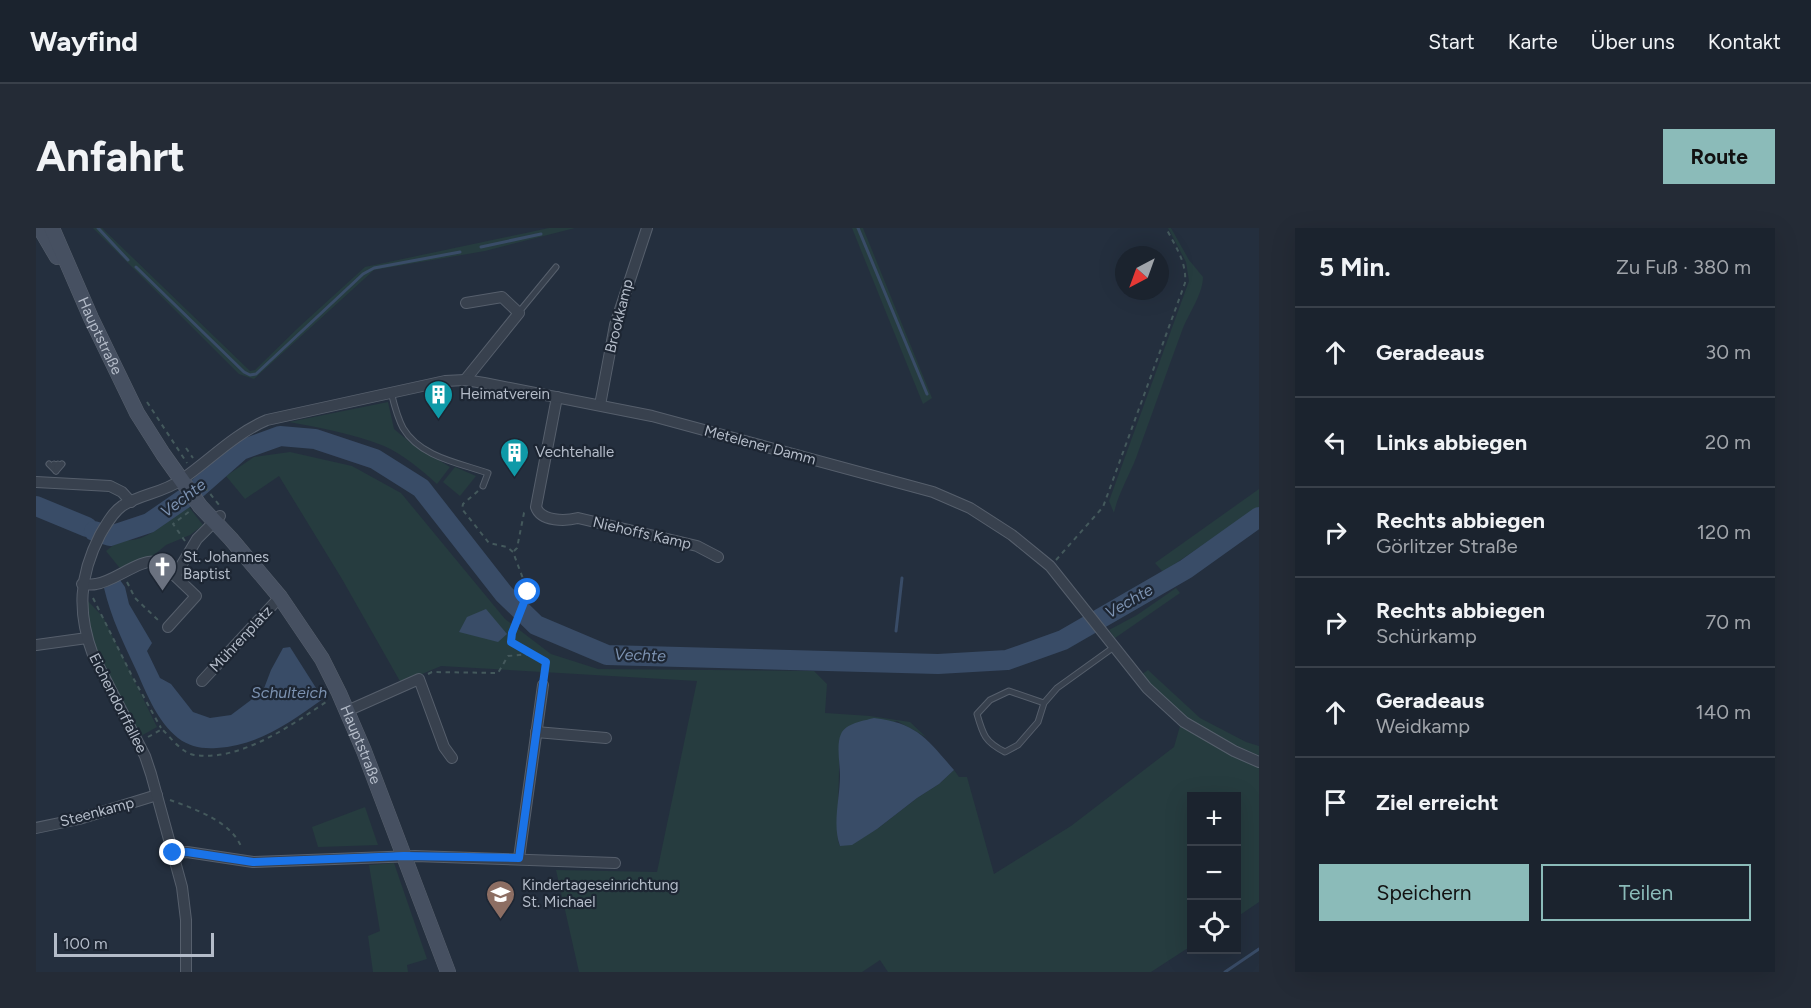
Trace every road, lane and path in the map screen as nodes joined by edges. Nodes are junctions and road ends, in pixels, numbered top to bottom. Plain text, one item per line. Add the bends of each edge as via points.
1 (40, 228) edge
2 (52, 228) edge
3 (646, 228) edge
4 (1166, 228) edge
5 (556, 267) dead end
6 (78, 289) junction
7 (466, 303) dead end
8 (519, 313) junction
9 (465, 380) junction
10 (391, 392) junction
11 (557, 398) junction
12 (600, 405) junction
13 (186, 448) dead end
14 (194, 458) dead end
15 (56, 477) junction
16 (36, 482) edge
17 (483, 486) joint
18 (197, 491) junction
19 (131, 502) junction
20 (524, 513) dead end
21 (217, 519) junction
22 (191, 549) junction
23 (513, 552) junction
24 (718, 557) dead end
25 (1050, 566) junction
26 (123, 574) junction
27 (175, 576) junction
28 (84, 584) junction
29 (280, 597) junction
30 (168, 627) joint
31 (87, 639) junction
32 (1111, 643) junction
33 (36, 645) edge
34 (531, 654) junction
35 (419, 679) junction
36 (202, 681) dead end
37 (543, 685) joint
38 (332, 698) dead end
39 (1044, 703) junction
40 (347, 711) junction
41 (162, 729) junction
42 (536, 732) junction
43 (606, 738) dead end
44 (138, 743) junction
45 (452, 758) dead end
46 (1259, 762) edge
47 (157, 795) junction
48 (36, 828) edge
49 (173, 853) junction
50 (404, 856) junction
51 (519, 858) junction
52 (245, 861) junction
53 (615, 863) dead end
54 (186, 972) edge
55 (448, 972) edge

1 - 6 main road, Hauptstraße
2 - 6 main road, Hauptstraße
3 - 12 street, Brookkamp via 615,325
4 - 25 path via 1183,260 1185,283 1103,507
5 - 8 lane
6 - 18 main road, Hauptstraße via 137,413
7 - 8 street via 502,297
8 - 9 street
9 - 10 street, Metelener Damm
9 - 11 street, Metelener Damm
10 - 17 lane via 398,417 414,441 438,457 489,473
10 - 18 street, Metelener Damm via 250,427
11 - 12 street, Metelener Damm
11 - 24 street, Niehoffs Kamp via 536,507 541,515 566,521 578,518 697,546
12 - 25 street, Metelener Damm via 933,492 970,508
13 - 14 path
15 - 15 lane via 56,464
15 - 16 street
15 - 19 street via 110,486
17 - 23 path via 462,509 489,543
18 - 19 street, Eichendorffallee via 164,490
18 - 21 main road, Hauptstraße
18 - 22 path via 172,524
19 - 28 street, Eichendorffallee via 122,506 103,530 87,562
20 - 23 path
21 - 22 street
21 - 29 main road, Hauptstraße
22 - 27 street
23 - 34 path via 528,592 511,642
25 - 32 street, Metelener Damm
26 - 27 street via 156,561
26 - 28 street via 94,585
26 - 30 path via 135,598
27 - 30 street via 196,596
28 - 31 street, Eichendorffallee
28 - 41 path
29 - 36 street, Mührenplatz
29 - 40 main road, Hauptstraße via 322,659
31 - 33 street
31 - 44 street, Eichendorffallee
32 - 39 lane
32 - 46 street, Metelener Damm via 1146,688 1184,722
34 - 35 path via 508,656 498,673 432,672
34 - 37 path via 546,662
35 - 40 street
35 - 45 street via 444,747
37 - 42 street
38 - 41 path via 283,731 219,754 192,755
39 - 39 lane via 1038,722 1018,746 1005,752 992,745 982,731 977,714 990,700 1009,691
40 - 50 main road, Hauptstraße
41 - 44 path
42 - 43 street
42 - 51 street
44 - 47 street, Eichendorffallee
47 - 48 street, Steenkamp
47 - 49 street, Eichendorffallee
47 - 52 path via 218,821 239,842
49 - 52 street
49 - 54 street, Eichendorffallee via 186,920
50 - 51 street
50 - 52 street
50 - 55 main road, Hauptstraße
51 - 53 street

